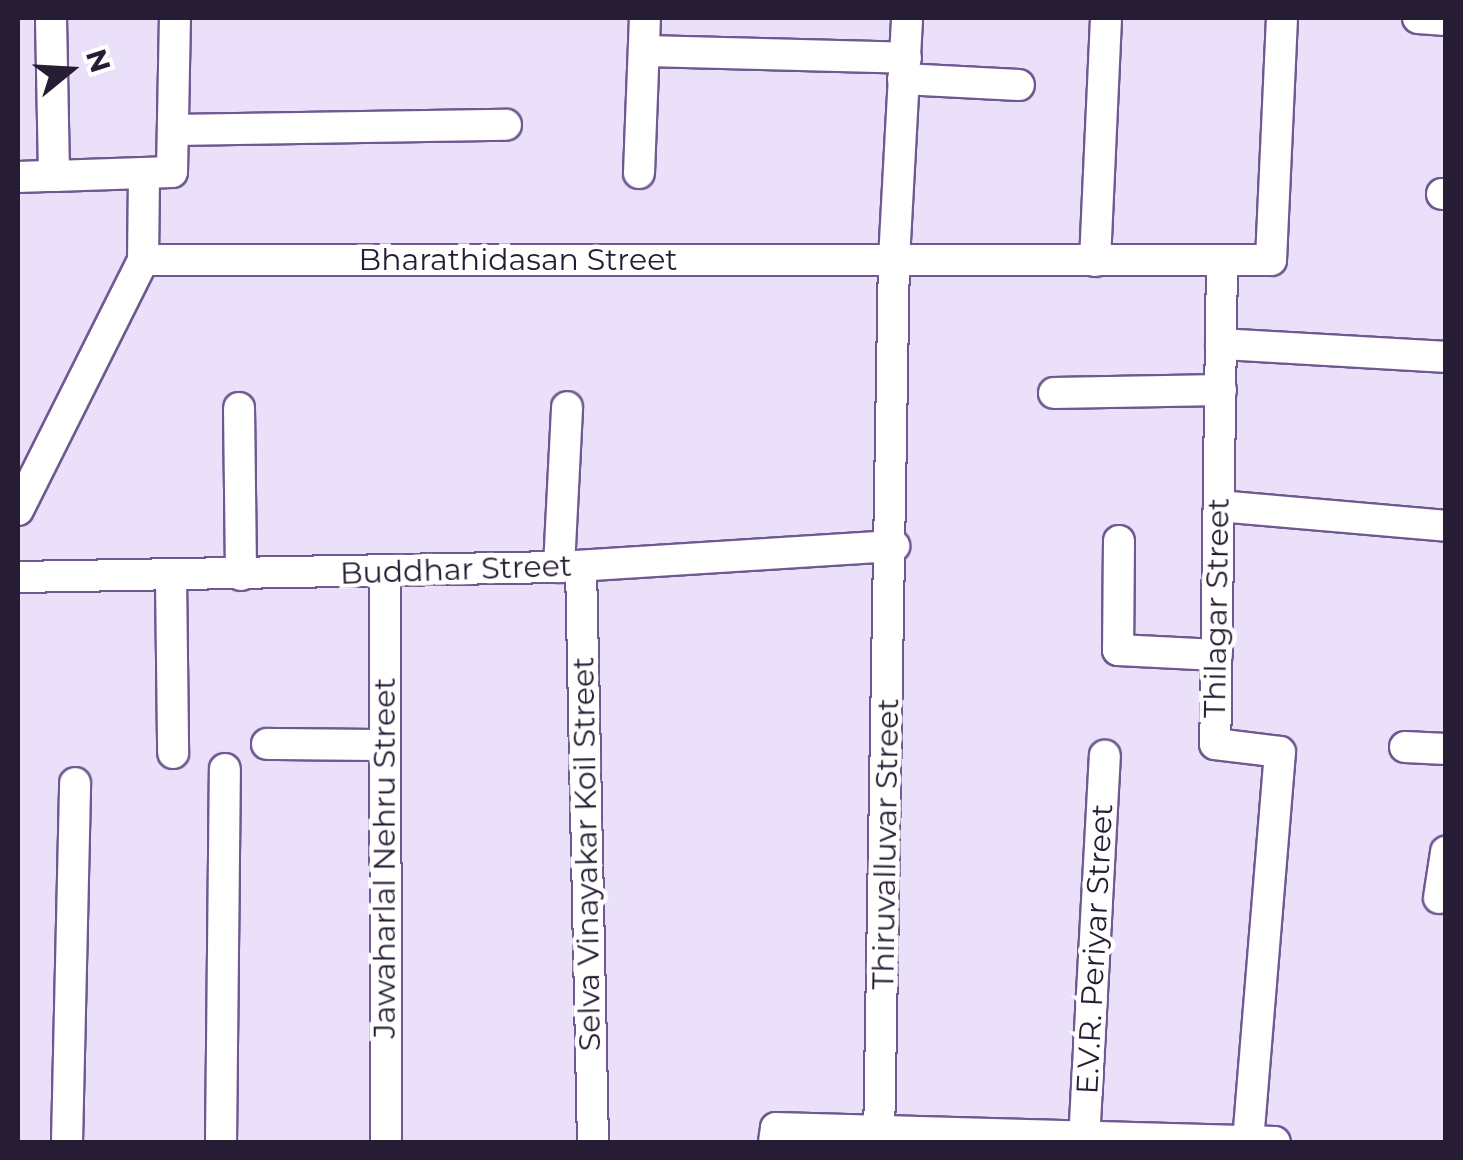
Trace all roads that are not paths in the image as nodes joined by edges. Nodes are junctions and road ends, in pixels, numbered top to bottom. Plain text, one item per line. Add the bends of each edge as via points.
1 (51, 18) edge
2 (174, 18) edge
3 (645, 18) edge
4 (907, 18) edge
5 (1106, 18) edge
6 (1282, 18) edge
7 (1418, 18) edge
8 (1446, 20) edge
9 (646, 51) junction
10 (904, 69) junction
11 (1019, 86) dead end
12 (506, 126) dead end
13 (173, 130) junction
14 (158, 173) junction
15 (639, 173) dead end
16 (54, 176) junction
17 (18, 177) edge
18 (143, 260) junction
19 (894, 260) junction
20 (1222, 260) junction
21 (1094, 261) junction
22 (1221, 344) junction
23 (1446, 356) edge
24 (1221, 390) junction
25 (1054, 393) dead end
26 (567, 407) dead end
27 (240, 408) dead end
28 (1219, 506) junction
29 (18, 510) edge
30 (1446, 526) edge
31 (1119, 541) dead end
32 (894, 546) junction
33 (570, 566) junction
34 (384, 573) junction
35 (241, 575) junction
36 (18, 576) edge
37 (172, 576) junction
38 (1217, 654) junction
39 (267, 744) dead end
40 (385, 745) junction
41 (1405, 747) dead end
42 (1446, 750) edge
43 (172, 754) dead end
44 (1105, 756) dead end
45 (226, 769) dead end
46 (75, 783) dead end
47 (1446, 852) edge
48 (1439, 898) dead end
49 (879, 1137) edge
50 (1261, 1140) edge
51 (1084, 1141) edge
52 (1117, 1141) edge
53 (67, 1142) edge
54 (221, 1142) edge
55 (386, 1142) edge
56 (593, 1142) edge
57 (774, 1142) edge

1 - 16 street
2 - 13 street
3 - 9 street
4 - 10 street, Thiruvalluvar Street
5 - 21 street
6 - 20 street, Bharathidasan Street via 1271,260
7 - 8 street
9 - 10 street
9 - 15 street
10 - 11 street
10 - 19 street, Thiruvalluvar Street
12 - 13 street
13 - 14 street
14 - 16 street
14 - 18 street
16 - 17 street
18 - 19 street, Bharathidasan Street
18 - 29 street
19 - 21 street, Bharathidasan Street
19 - 32 street, Thiruvalluvar Street
20 - 21 street, Bharathidasan Street
20 - 22 street, Thilagar Street
22 - 23 street
22 - 24 street, Thilagar Street
24 - 25 street
24 - 28 street, Thilagar Street
26 - 33 street, Selva Vinayakar Koil Street
27 - 35 street
28 - 30 street
28 - 38 street, Thilagar Street
31 - 38 street via 1118,650
32 - 33 street, Buddhar Street
32 - 49 street, Thiruvalluvar Street
33 - 34 street, Buddhar Street
33 - 56 street, Selva Vinayakar Koil Street
34 - 35 street, Buddhar Street
34 - 40 street, Jawaharlal Nehru Street
35 - 37 street, Buddhar Street
36 - 37 street, Buddhar Street
37 - 43 street
38 - 50 street, Thilagar Street via 1216,744 1280,752
39 - 40 street
40 - 55 street, Jawaharlal Nehru Street
41 - 42 street
44 - 51 street, E.V.R. Periyar Street
45 - 54 street
46 - 53 street
47 - 48 street
49 - 51 street
49 - 57 street via 776,1128
50 - 52 street
51 - 52 street

